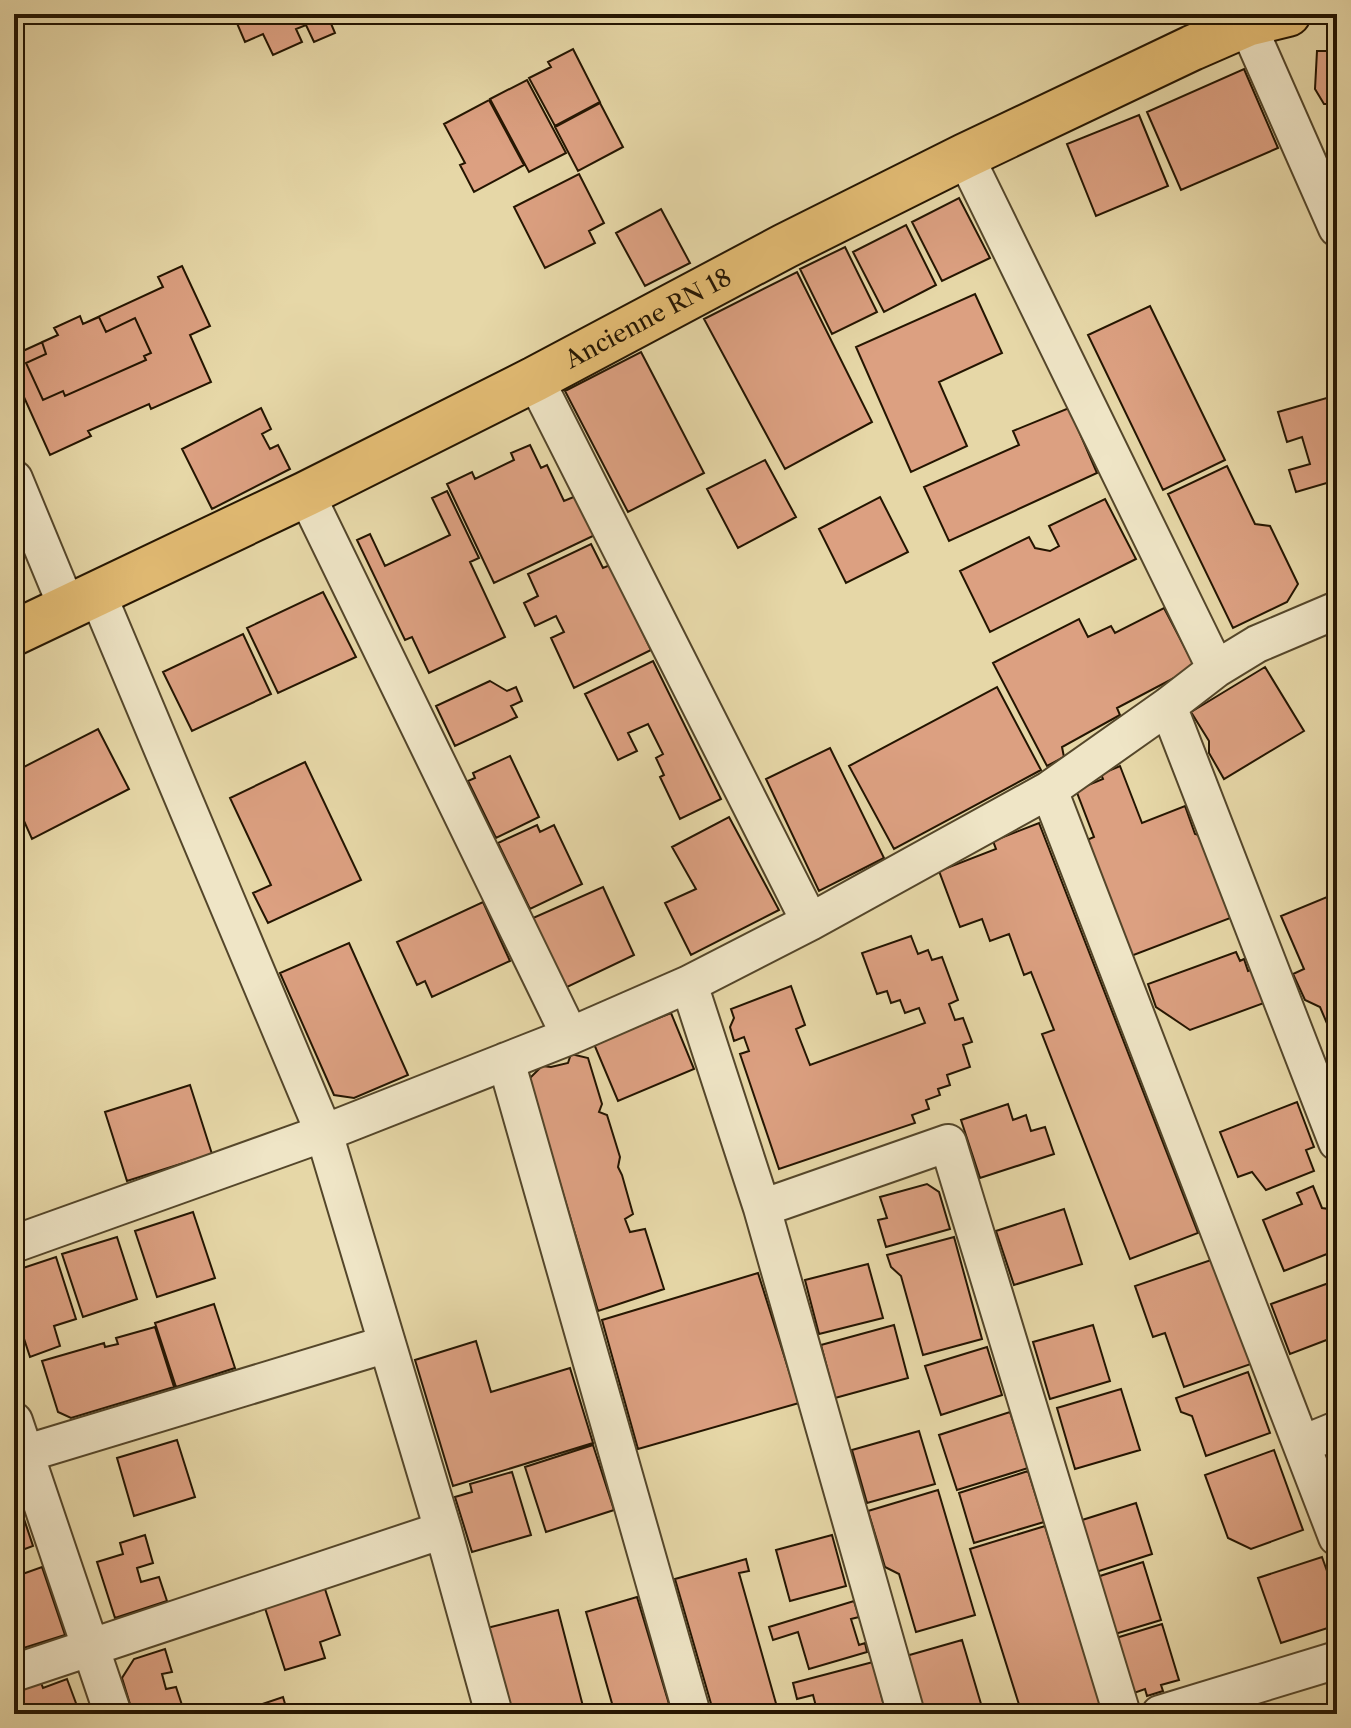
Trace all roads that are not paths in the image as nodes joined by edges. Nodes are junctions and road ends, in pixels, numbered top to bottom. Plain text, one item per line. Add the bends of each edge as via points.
1 (1268, 19) edge
2 (965, 156) junction
3 (1337, 228) edge
4 (535, 379) junction
5 (14, 479) edge
6 (306, 494) junction
7 (82, 600) junction
8 (1337, 610) edge
9 (14, 633) edge
10 (1216, 669) junction
11 (1168, 706) junction
12 (1049, 790) junction
13 (810, 922) junction
14 (689, 984) junction
15 (570, 1036) junction
16 (506, 1061) junction
17 (324, 1133) junction
18 (1337, 1142) edge
19 (762, 1208) junction
20 (14, 1244) edge
21 (387, 1344) junction
22 (1337, 1430) edge
23 (18, 1444) edge
24 (1303, 1444) junction
25 (443, 1530) junction
26 (1337, 1537) edge
27 (91, 1648) junction
28 (1337, 1660) edge
29 (14, 1673) edge
30 (113, 1714) edge
31 (494, 1714) edge
32 (692, 1714) edge
33 (906, 1714) edge
34 (1122, 1714) edge
35 (1160, 1714) edge

1 - 2 main road, Ancienne RN 18 via 1192,48
1 - 3 street
2 - 4 main road, Ancienne RN 18
2 - 10 street
4 - 6 main road, Ancienne RN 18
4 - 13 street
5 - 7 street
6 - 7 main road, Ancienne RN 18
6 - 15 street
7 - 9 main road, Ancienne RN 18
7 - 17 street
8 - 10 street via 1257,644
10 - 11 street
11 - 12 street
11 - 18 street
12 - 13 street
12 - 24 street
13 - 14 street
14 - 15 street
14 - 19 street
15 - 16 street
16 - 17 street
16 - 32 street
17 - 20 street
17 - 21 street
19 - 33 street
19 - 34 street via 948,1143
21 - 23 street
21 - 25 street
22 - 24 street
23 - 27 street
24 - 26 street
25 - 27 street
25 - 31 street
27 - 29 street
27 - 30 street
28 - 35 street

